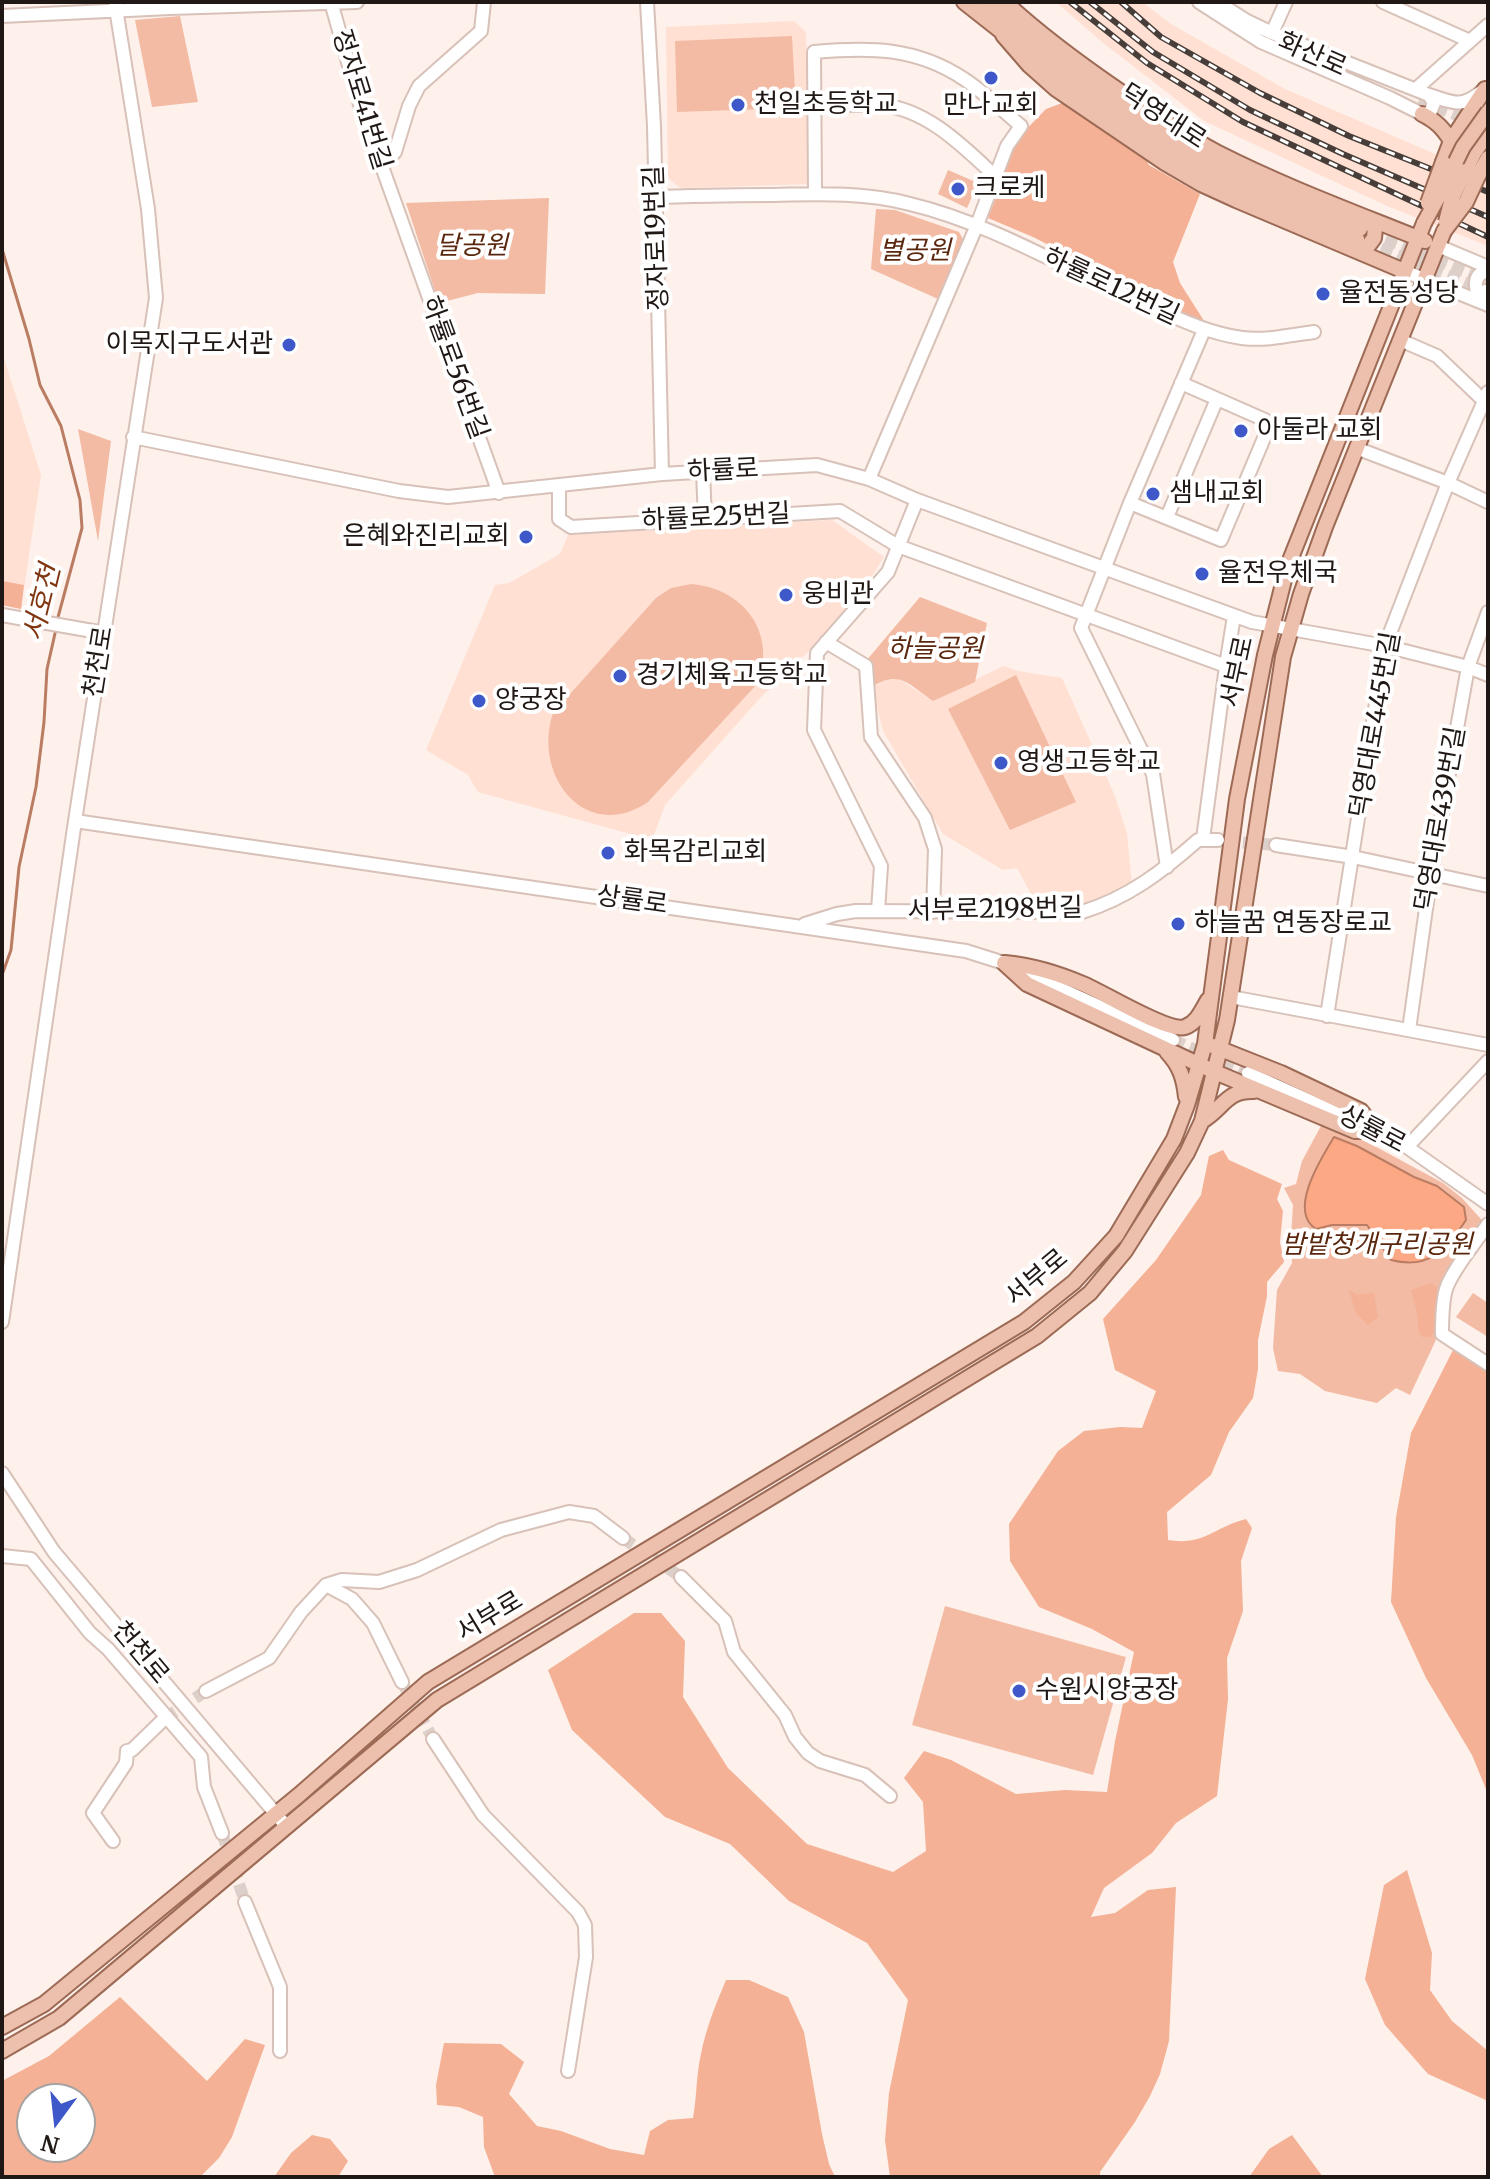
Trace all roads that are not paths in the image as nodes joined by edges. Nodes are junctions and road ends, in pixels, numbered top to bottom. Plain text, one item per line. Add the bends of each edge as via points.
1 (331, 2) edge
2 (357, 2) edge
3 (484, 2) edge
4 (647, 2) edge
5 (964, 2) edge
6 (985, 2) edge
7 (1005, 2) edge
8 (1199, 2) edge
9 (1210, 2) edge
10 (1217, 2) edge
11 (1286, 2) edge
12 (1383, 2) edge
13 (116, 7) edge
14 (2, 16) edge
15 (1488, 25) edge
16 (1272, 33) junction
17 (1470, 41) junction
18 (1486, 87) edge
19 (1422, 100) junction
20 (816, 106) junction
21 (1488, 112) edge
22 (1488, 133) edge
23 (1451, 141) junction
24 (1488, 158) edge
25 (381, 167) junction
26 (996, 177) junction
27 (815, 194) junction
28 (393, 197) joint
29 (655, 197) junction
30 (1424, 223) junction
31 (977, 225) junction
32 (1444, 231) junction
33 (1359, 234) junction
34 (1417, 238) junction
35 (1438, 246) junction
36 (1488, 269) edge
37 (1404, 271) junction
38 (1424, 279) junction
39 (1486, 298) edge
40 (1204, 330) junction
41 (1314, 332) dead end
42 (1400, 340) junction
43 (1181, 383) junction
44 (1486, 396) edge
45 (1217, 399) junction
46 (133, 437) junction
47 (1356, 448) junction
48 (703, 472) junction
49 (662, 474) junction
50 (869, 479) junction
51 (1448, 483) junction
52 (559, 486) junction
53 (499, 493) junction
54 (917, 500) junction
55 (1488, 502) edge
56 (1130, 503) junction
57 (1167, 517) junction
58 (705, 519) junction
59 (898, 546) junction
60 (1104, 567) junction
61 (1488, 612) edge
62 (2, 615) edge
63 (1086, 615) junction
64 (1234, 616) junction
65 (1272, 626) junction
66 (1291, 630) junction
67 (104, 633) junction
68 (826, 642) junction
69 (1385, 646) junction
70 (1226, 666) junction
71 (1468, 667) junction
72 (1488, 675) edge
73 (75, 821) junction
74 (1203, 839) junction
75 (1218, 840) tunnel mouth
76 (1276, 845) tunnel mouth
77 (1353, 857) junction
78 (1167, 867) junction
79 (1431, 873) junction
80 (1488, 886) edge
81 (878, 911) junction
82 (933, 912) junction
83 (800, 925) junction
84 (1004, 963) junction
85 (1212, 994) junction
86 (1231, 997) junction
87 (1327, 1016) junction
88 (1409, 1030) junction
89 (1168, 1044) junction
90 (1205, 1044) junction
91 (1488, 1045) edge
92 (1221, 1048) junction
93 (1488, 1061) edge
94 (1200, 1065) junction
95 (1215, 1072) junction
96 (1248, 1073) tunnel mouth
97 (1262, 1091) junction
98 (1187, 1105) junction
99 (1202, 1121) junction
100 (1377, 1131) junction
101 (1407, 1147) junction
102 (1488, 1204) edge
103 (1488, 1224) edge
104 (2, 1322) edge
105 (1488, 1364) edge
106 (2, 1473) edge
107 (623, 1538) tunnel mouth
108 (2, 1556) edge
109 (681, 1577) tunnel mouth
110 (326, 1585) junction
111 (402, 1682) tunnel mouth
112 (206, 1691) tunnel mouth
113 (165, 1718) junction
114 (433, 1739) tunnel mouth
115 (890, 1796) dead end
116 (276, 1814) junction
117 (287, 1827) junction
118 (222, 1833) tunnel mouth
119 (113, 1841) dead end
120 (245, 1902) tunnel mouth
121 (2, 2027) edge
122 (2, 2051) edge
123 (280, 2051) dead end
124 (568, 2071) dead end

1 - 2 street
1 - 13 street
1 - 25 street, 정자로41번길
3 - 25 street via 481,31 419,86 395,152
4 - 29 street, 정자로19번길
5 - 33 main road via 1056,89 1165,163 1236,200
6 - 33 main road, 덕영대로 via 1070,71 1179,144
7 - 33 main road via 1077,63 1161,119
8 - 19 street via 1261,42
9 - 19 street, 화산로 via 1252,28
10 - 16 street
11 - 16 street
12 - 17 street
13 - 14 street
13 - 46 street, 천천로 via 148,209 156,298
15 - 17 street
16 - 19 street
17 - 19 street
18 - 19 street via 1468,102
18 - 23 main road
19 - 23 main road
20 - 26 street via 881,105 917,114
20 - 26 street via 814,52 905,52 930,60 965,79 1021,126
20 - 27 street
21 - 30 main road, 서부로, bridge via 1463,147
22 - 32 main road, 서부로, bridge via 1452,198
23 - 30 main road, bridge
24 - 32 main road, bridge
25 - 28 street, 정자로41번길
26 - 31 street
27 - 29 street, 하률로12번길
27 - 31 street, 하률로12번길 via 871,196
28 - 53 street, 하률로56번길
29 - 49 street, 정자로19번길
30 - 34 main road, 서부로
31 - 40 street, 하률로12번길
31 - 50 street
32 - 35 main road, 서부로
33 - 34 main road
33 - 37 main road
34 - 35 main road
34 - 37 main road, 서부로
35 - 36 street
35 - 38 main road, 서부로
36 - 39 street via 1475,280 1475,290
37 - 38 street
37 - 65 main road, 서부로 via 1287,568
38 - 39 street
38 - 42 main road, 서부로
40 - 41 street via 1245,338
40 - 43 street, 하률로12번길
42 - 44 street, 덕영대로445번길 via 1437,356
42 - 47 main road, 서부로
43 - 45 street
43 - 56 street, 하률로12번길
44 - 51 street, 덕영대로445번길
45 - 57 street
45 - 57 street via 1265,420 1267,431 1221,540
46 - 53 street, 하률로 via 399,491 448,497
46 - 67 street, 천천로
47 - 51 street
47 - 66 main road, 서부로
48 - 49 street, 하률로
48 - 50 street, 하률로 via 817,465
48 - 58 street
49 - 52 street, 하률로
50 - 54 street, 하률로
51 - 55 street
51 - 69 street, 덕영대로445번길
52 - 53 street, 하률로
52 - 58 street, 하률로25번길 via 559,519 571,527
54 - 59 street
54 - 60 street, 하률로
56 - 57 street
56 - 60 street, 하률로12번길
58 - 59 street, 하률로25번길 via 840,511
59 - 63 street, 하률로25번길
59 - 68 street via 888,572
60 - 63 street, 하률로12번길
60 - 64 street, 하률로
61 - 71 street, 덕영대로439번길
62 - 67 street
63 - 70 street, 하률로25번길
63 - 78 street via 1081,628 1153,774
64 - 65 street, 하률로
64 - 70 street
65 - 66 street, 하률로
65 - 85 main road, 서부로 via 1237,799
66 - 69 street, 하률로
66 - 86 main road, 서부로
67 - 73 street, 천천로
68 - 81 street via 817,653 814,730 881,866
68 - 82 street via 866,666 871,737 925,818 935,849
69 - 71 street, 하률로
69 - 77 street, 덕영대로445번길
70 - 74 street
71 - 72 street, 하률로
71 - 79 street, 덕영대로439번길
73 - 83 street, 상률로
73 - 104 street, 천천로
74 - 75 street
74 - 78 street, 서부로2198번길
76 - 77 street
77 - 79 street
77 - 87 street, 덕영대로445번길
78 - 82 street, 서부로2198번길 via 1129,893 1082,912
79 - 80 street
79 - 88 street, 덕영대로439번길
81 - 82 street, 서부로2198번길
81 - 83 street, 서부로2198번길 via 837,914
83 - 84 street, 상률로 via 966,951
84 - 85 main road via 1034,966 1085,984 1182,1029 1195,1022
84 - 89 main road via 1027,984
85 - 90 main road, 서부로
86 - 87 street
86 - 92 main road, 서부로
87 - 88 street
88 - 91 street
89 - 94 main road
89 - 98 main road via 1184,1079
90 - 92 main road
90 - 94 main road, 서부로
92 - 95 main road, 서부로
92 - 100 main road via 1361,1111
93 - 101 street
94 - 95 main road
94 - 98 main road, 서부로
95 - 97 main road
95 - 99 main road, 서부로
96 - 100 street, 상률로
97 - 99 main road via 1243,1090 1227,1098 1217,1113
97 - 100 main road via 1355,1131
98 - 116 main road, 서부로 via 1174,1139 1116,1236 1074,1282 1024,1322 428,1682
99 - 117 main road, 서부로 via 1125,1251 1090,1293 1037,1336 437,1700
100 - 101 street, 상률로
101 - 102 street, 상률로
103 - 105 street via 1446,1289 1442,1321 1442,1334
106 - 116 street, 천천로 via 54,1552
107 - 110 street via 594,1516 569,1512 501,1530 379,1582 342,1580
108 - 113 street via 31,1559
109 - 115 street via 725,1621 734,1652 808,1753 865,1775
110 - 111 street via 352,1599 373,1623
110 - 112 street via 269,1658
113 - 118 street via 201,1757 204,1787
113 - 119 street via 127,1751 126,1763 93,1813
114 - 124 street via 483,1815 585,1925 586,1957
116 - 117 street, 천천로
116 - 121 main road, 서부로 via 44,2004
117 - 122 main road, 서부로 via 59,2018
120 - 123 street via 280,1987

